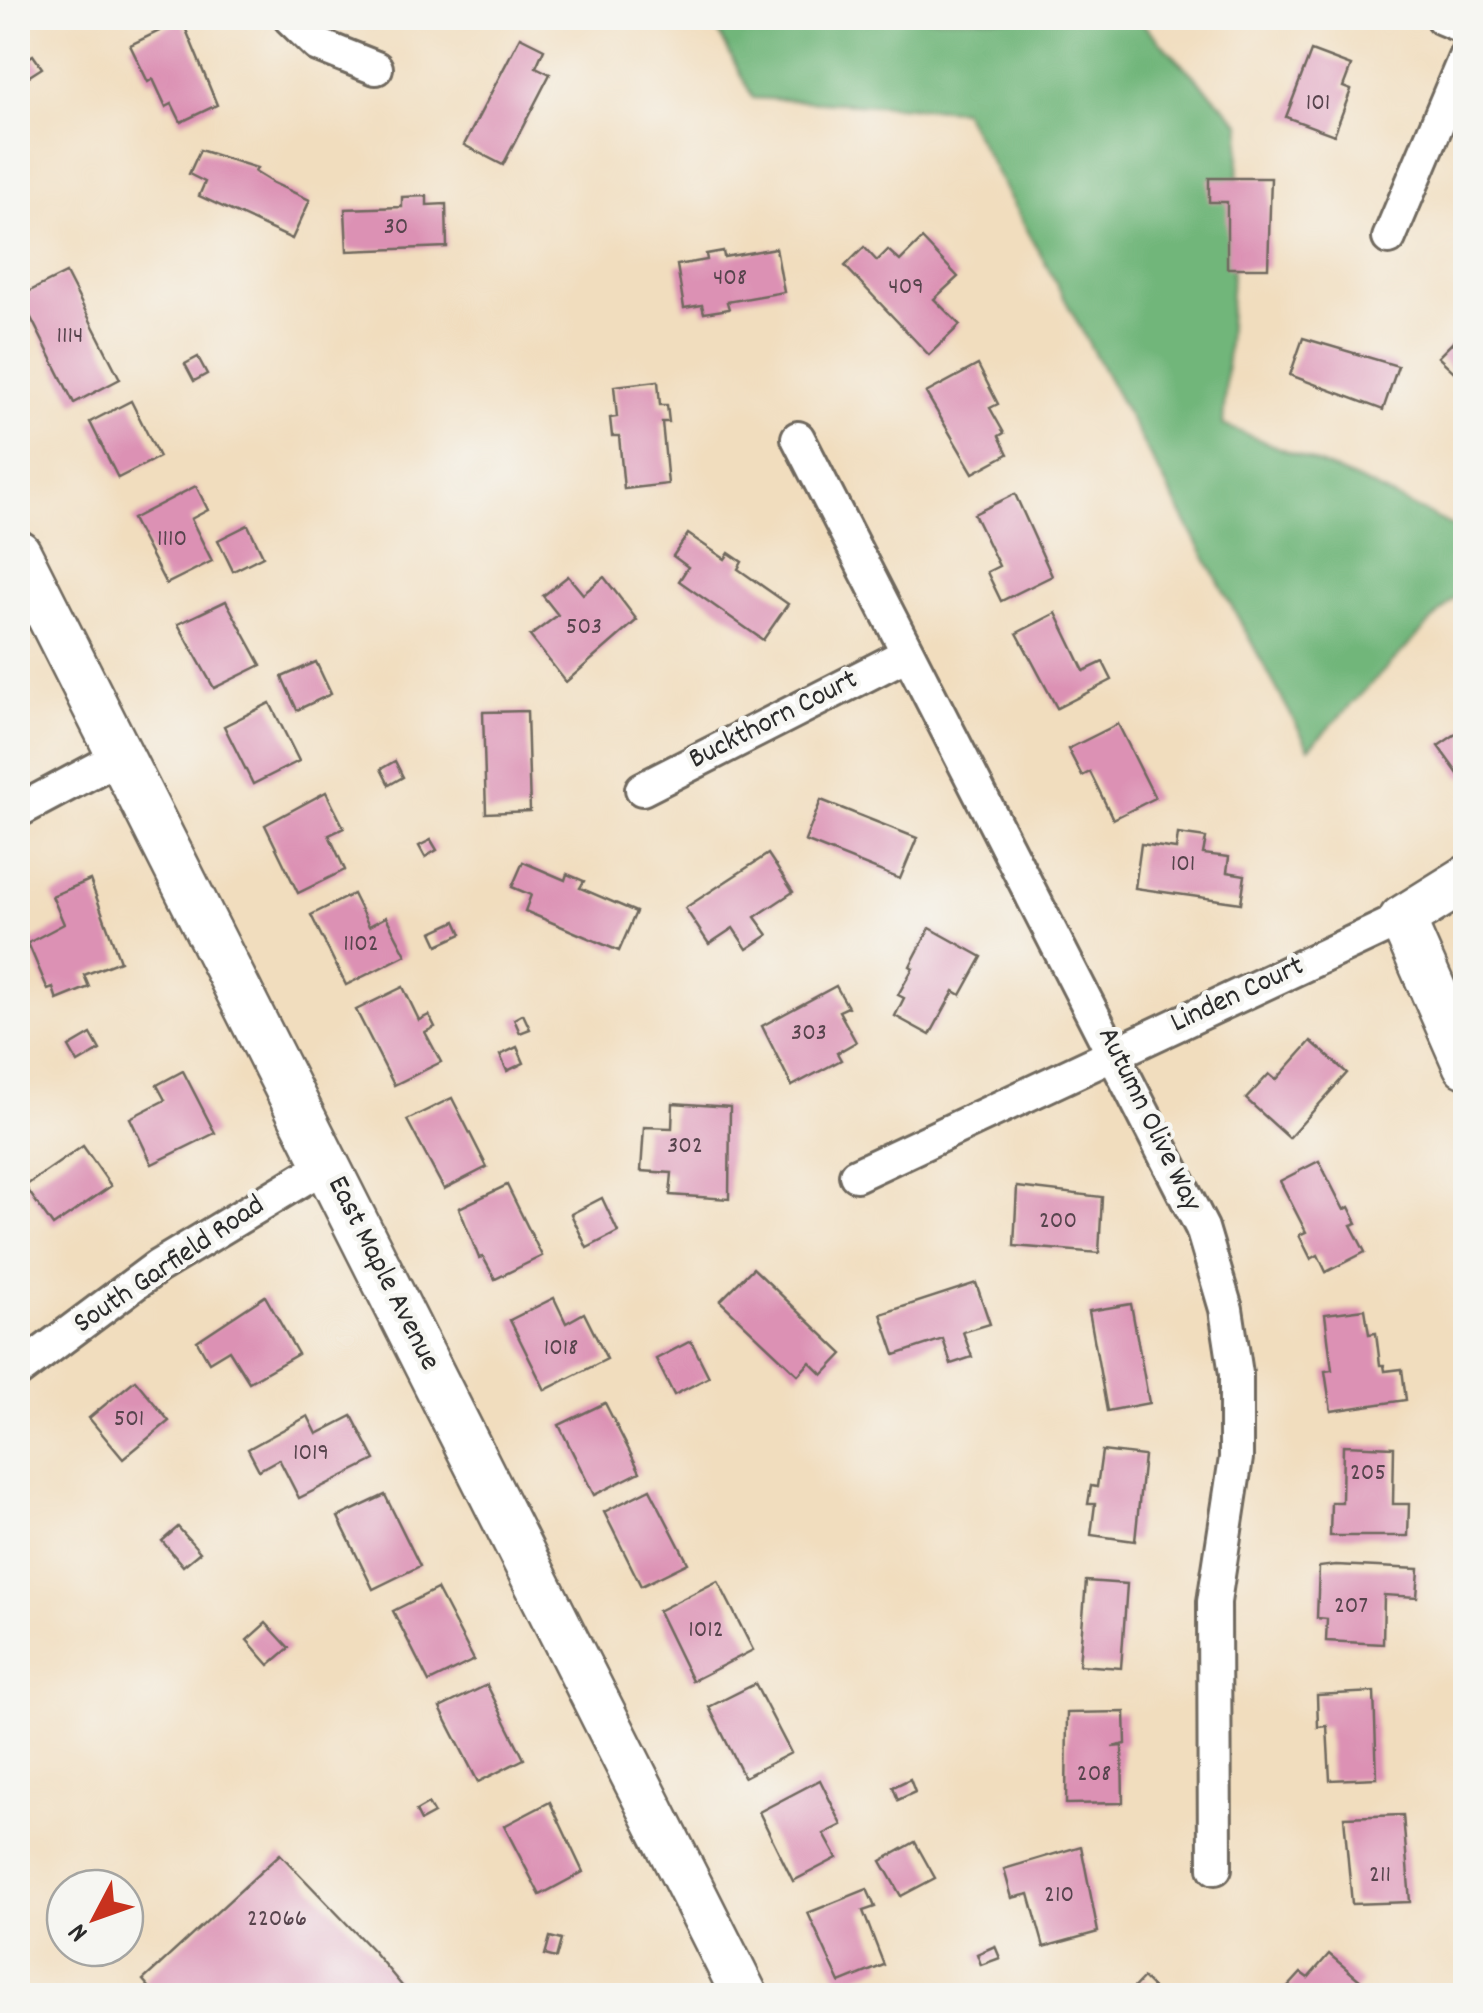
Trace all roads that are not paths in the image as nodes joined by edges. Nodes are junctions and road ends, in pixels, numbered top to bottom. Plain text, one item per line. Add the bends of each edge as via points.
1 (290, 18) edge
2 (1442, 18) edge
3 (1466, 28) edge
4 (1466, 55) edge
5 (376, 68) dead end
6 (1389, 238) dead end
7 (798, 438) dead end
8 (18, 552) edge
9 (906, 654) junction
10 (121, 756) junction
11 (642, 789) dead end
12 (18, 811) edge
13 (1466, 879) edge
14 (1402, 919) junction
15 (1116, 1054) junction
16 (1466, 1065) edge
17 (326, 1166) junction
18 (856, 1176) dead end
19 (18, 1371) edge
20 (1216, 1868) dead end
21 (745, 1996) edge

1 - 5 street via 318,45
2 - 3 street
4 - 6 street
7 - 9 street, Autumn Olive Way
8 - 10 main road, East Maple Avenue
9 - 11 street, Buckthorn Court
9 - 15 street, Autumn Olive Way
10 - 12 street
10 - 17 main road, East Maple Avenue
13 - 14 main road
14 - 15 street, Linden Court
14 - 16 main road
15 - 18 street, Linden Court
15 - 20 street, Autumn Olive Way via 1202,1228 1236,1374 1236,1458 1214,1602
17 - 19 street, South Garfield Road via 158,1267
17 - 21 main road, East Maple Avenue

